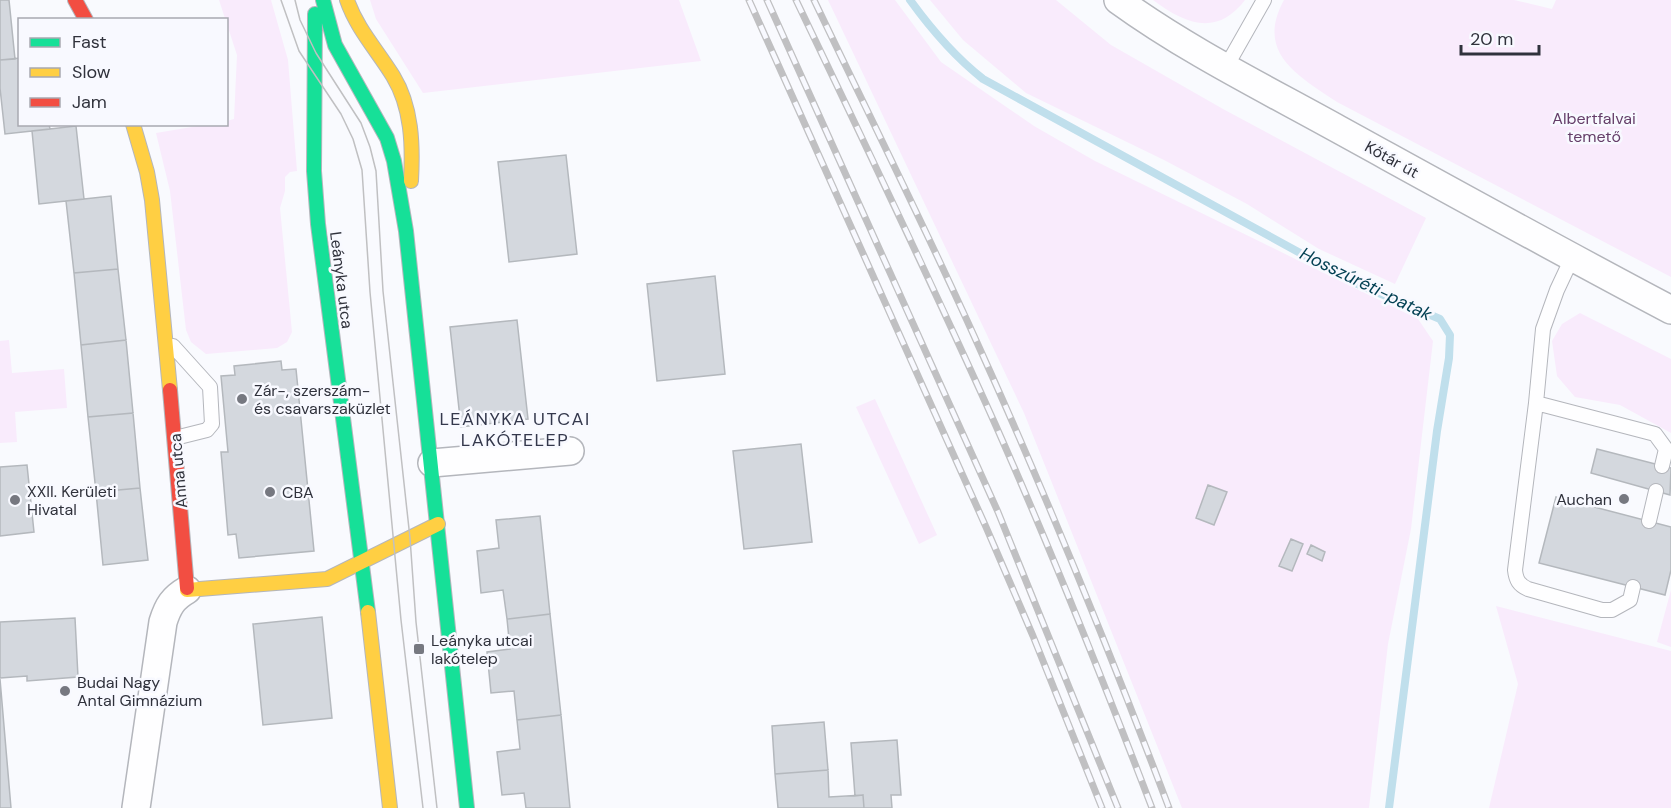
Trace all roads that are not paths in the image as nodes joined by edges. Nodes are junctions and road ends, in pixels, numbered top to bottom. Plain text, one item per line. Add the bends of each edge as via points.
1 (75, 0) edge
2 (315, 0) edge
3 (323, 0) edge
4 (347, 0) edge
5 (1118, 0) edge
6 (1264, 0) edge
7 (85, 18) edge
8 (1226, 67) junction
9 (135, 126) edge
10 (406, 231) junction
11 (1572, 258) junction
12 (1671, 310) edge
13 (166, 338) junction
14 (1536, 403) junction
15 (176, 438) junction
16 (570, 451) dead end
17 (432, 463) junction
18 (1662, 466) dead end
19 (1656, 491) dead end
20 (1649, 521) dead end
21 (438, 524) junction
22 (362, 563) junction
23 (1633, 587) dead end
24 (187, 590) junction
25 (136, 808) edge
26 (390, 808) edge
27 (468, 808) edge

1 - 7 main road
2 - 22 main road, Leányka utca via 314,171 318,224
3 - 10 main road via 335,45 387,138
4 - 10 main road via 352,16 394,77 404,99 412,160
5 - 8 street, Kőtár út
6 - 8 lane
8 - 11 street, Kőtár út
9 - 13 main road, Anna utca via 152,200
10 - 17 main road
11 - 12 street, Kőtár út
11 - 14 lane via 1543,329
13 - 15 main road, Anna utca
13 - 15 lane via 210,387 212,424 207,430
14 - 18 lane via 1655,434 1666,448
14 - 23 lane via 1516,579 1528,590 1602,610 1612,610 1630,600
15 - 24 main road, Anna utca
16 - 17 street
17 - 21 main road
19 - 20 lane
21 - 22 main road
21 - 27 main road
22 - 24 main road via 327,579
22 - 26 main road, Leányka utca
24 - 25 street via 167,608 163,622

